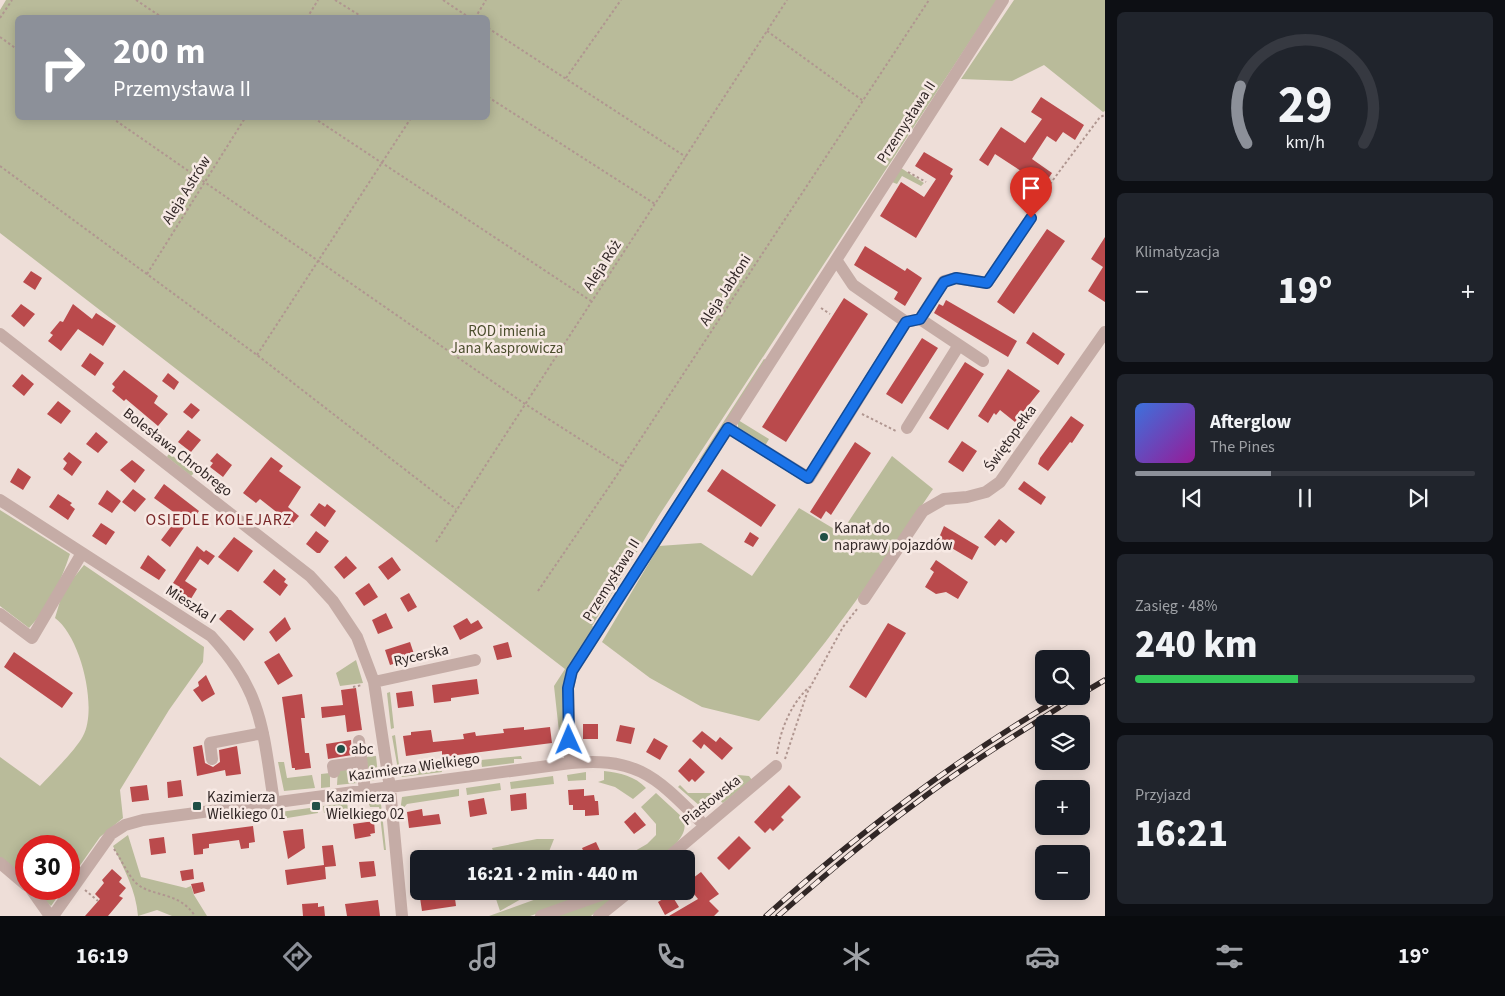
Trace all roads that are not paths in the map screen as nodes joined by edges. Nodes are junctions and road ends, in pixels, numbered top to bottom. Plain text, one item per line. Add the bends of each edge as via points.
1 (1003, 0) edge
2 (1031, 218) dead end
3 (836, 261) junction
4 (920, 319) junction
5 (906, 322) junction
6 (1105, 332) edge
7 (0, 334) edge
8 (959, 345) junction
9 (983, 361) dead end
10 (728, 428) junction
11 (907, 428) road end
12 (0, 500) edge
13 (82, 553) junction
14 (864, 599) road end
15 (0, 614) edge
16 (475, 660) dead end
17 (371, 683) junction
18 (263, 733) junction
19 (358, 741) dead end
20 (212, 758) dead end
21 (361, 762) junction
22 (570, 763) junction
23 (776, 766) road end
24 (334, 772) dead end
25 (390, 788) junction
26 (365, 791) junction
27 (274, 802) junction
28 (704, 825) junction
29 (676, 850) edge
30 (0, 864) edge
31 (15, 876) edge
32 (40, 900) edge
33 (587, 900) edge
34 (619, 900) edge
35 (52, 916) edge
36 (402, 916) edge
37 (542, 916) edge
38 (599, 916) edge

1 - 3 street, Przemysława II
2 - 4 street via 987,283 956,278 944,282
3 - 5 street via 853,284
3 - 10 street, Przemysława II
4 - 5 street
4 - 8 street
5 - 10 street via 808,478
6 - 14 street, Świętopełka via 1000,482 986,492 944,499 923,511
7 - 17 street, Bolesława Chrobrego via 310,576 333,601 357,637
8 - 9 street
8 - 11 street
10 - 22 street, Przemysława II via 570,676
12 - 13 street, Mieszka I
13 - 15 street via 32,638
13 - 18 street, Mieszka I via 212,636 247,681
16 - 17 street, Rycerska
17 - 25 street, Bolesława Chrobrego
18 - 20 street via 210,743
18 - 27 street, Mieszka I
19 - 21 street
21 - 24 street via 333,766
21 - 26 street
22 - 25 street, Kazimierza Wielkiego
22 - 28 street, Kazimierza Wielkiego via 605,761 640,770 660,782
23 - 28 street, Piastowska
25 - 26 street, Kazimierza Wielkiego
25 - 36 street, Bolesława Chrobrego
26 - 27 street, Kazimierza Wielkiego
27 - 35 street, Kazimierza Wielkiego via 125,825 111,834
28 - 29 street, Piastowska
30 - 31 street
32 - 35 street
33 - 37 street
34 - 38 street

